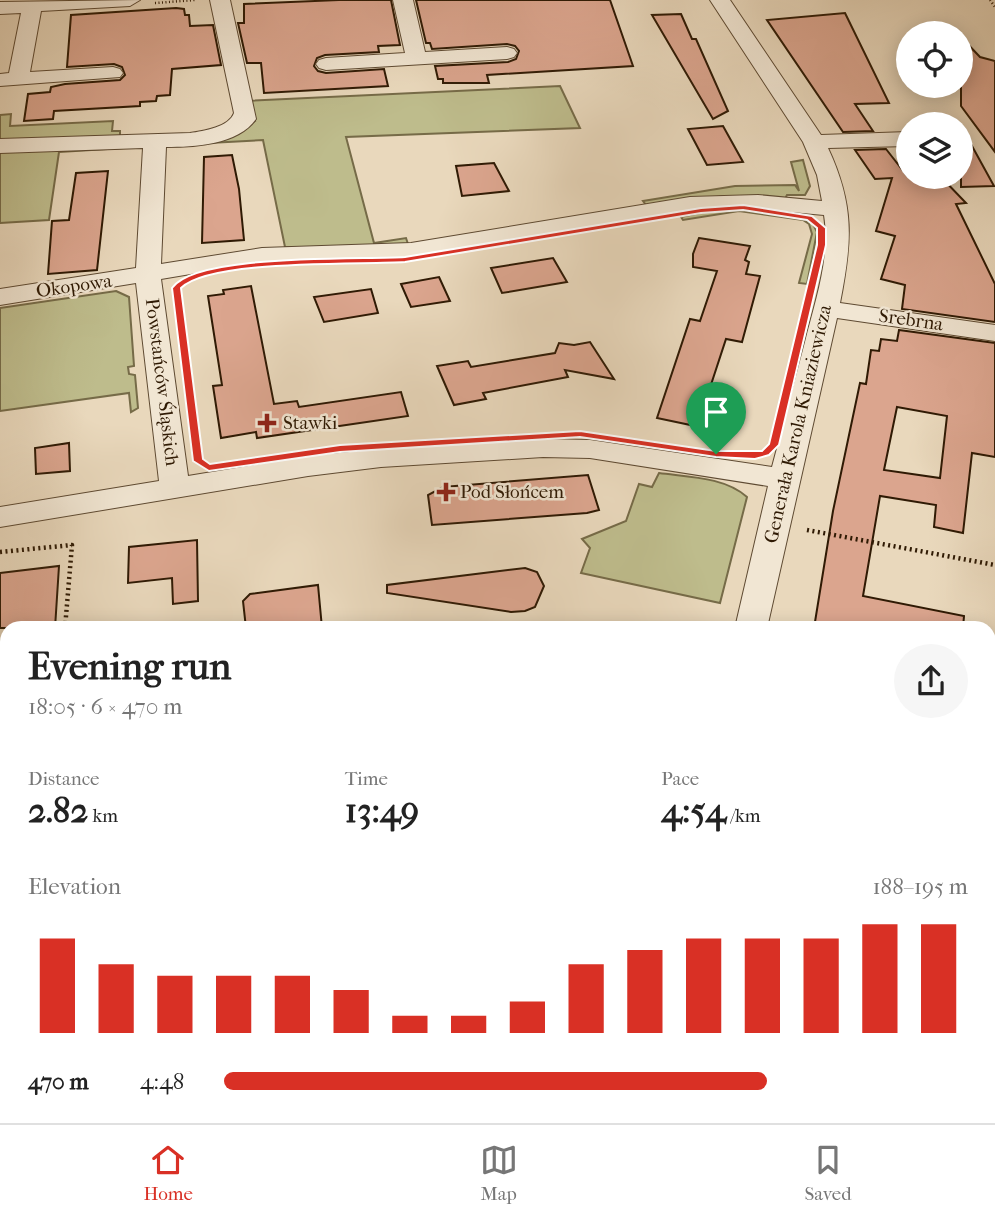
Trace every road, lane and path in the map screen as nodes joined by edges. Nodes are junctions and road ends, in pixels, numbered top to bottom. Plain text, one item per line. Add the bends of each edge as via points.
1 (130, 0) edge
2 (220, 0) edge
3 (404, 0) edge
4 (720, 0) edge
5 (990, 0) edge
6 (32, 3) edge
7 (995, 7) edge
8 (0, 8) edge
9 (507, 53) dead end
10 (416, 58) junction
11 (326, 64) dead end
12 (113, 73) dead end
13 (9, 80) edge
14 (896, 139) edge
15 (155, 142) junction
16 (814, 142) junction
17 (0, 146) edge
18 (837, 209) junction
19 (148, 275) junction
20 (0, 297) edge
21 (827, 309) junction
22 (995, 333) edge
23 (785, 479) junction
24 (176, 488) junction
25 (0, 517) edge
26 (801, 529) dead end
27 (0, 552) edge
28 (995, 565) edge
29 (66, 621) edge
30 (753, 621) edge

1 - 6 street
2 - 15 street via 245,111 243,121 218,134
3 - 10 street
4 - 16 street, Generała Karola Kniaziewicza
5 - 7 path
6 - 8 street
6 - 13 street
9 - 10 street
10 - 11 street
12 - 13 street
14 - 16 street
15 - 17 street
15 - 19 street
16 - 18 street, Generała Karola Kniaziewicza
18 - 19 street, Okopowa via 702,202 411,250 271,254
18 - 21 street, Generała Karola Kniaziewicza via 838,252
19 - 20 street, Okopowa
19 - 24 street, Powstańców Śląskich
21 - 22 street, Srebrna
21 - 23 street, Generała Karola Kniaziewicza
23 - 24 street, Powstańców Śląskich via 590,449 543,448 381,458
23 - 30 street, Generała Karola Kniaziewicza
24 - 25 street, Powstańców Śląskich
26 - 28 path
27 - 29 path via 72,545

